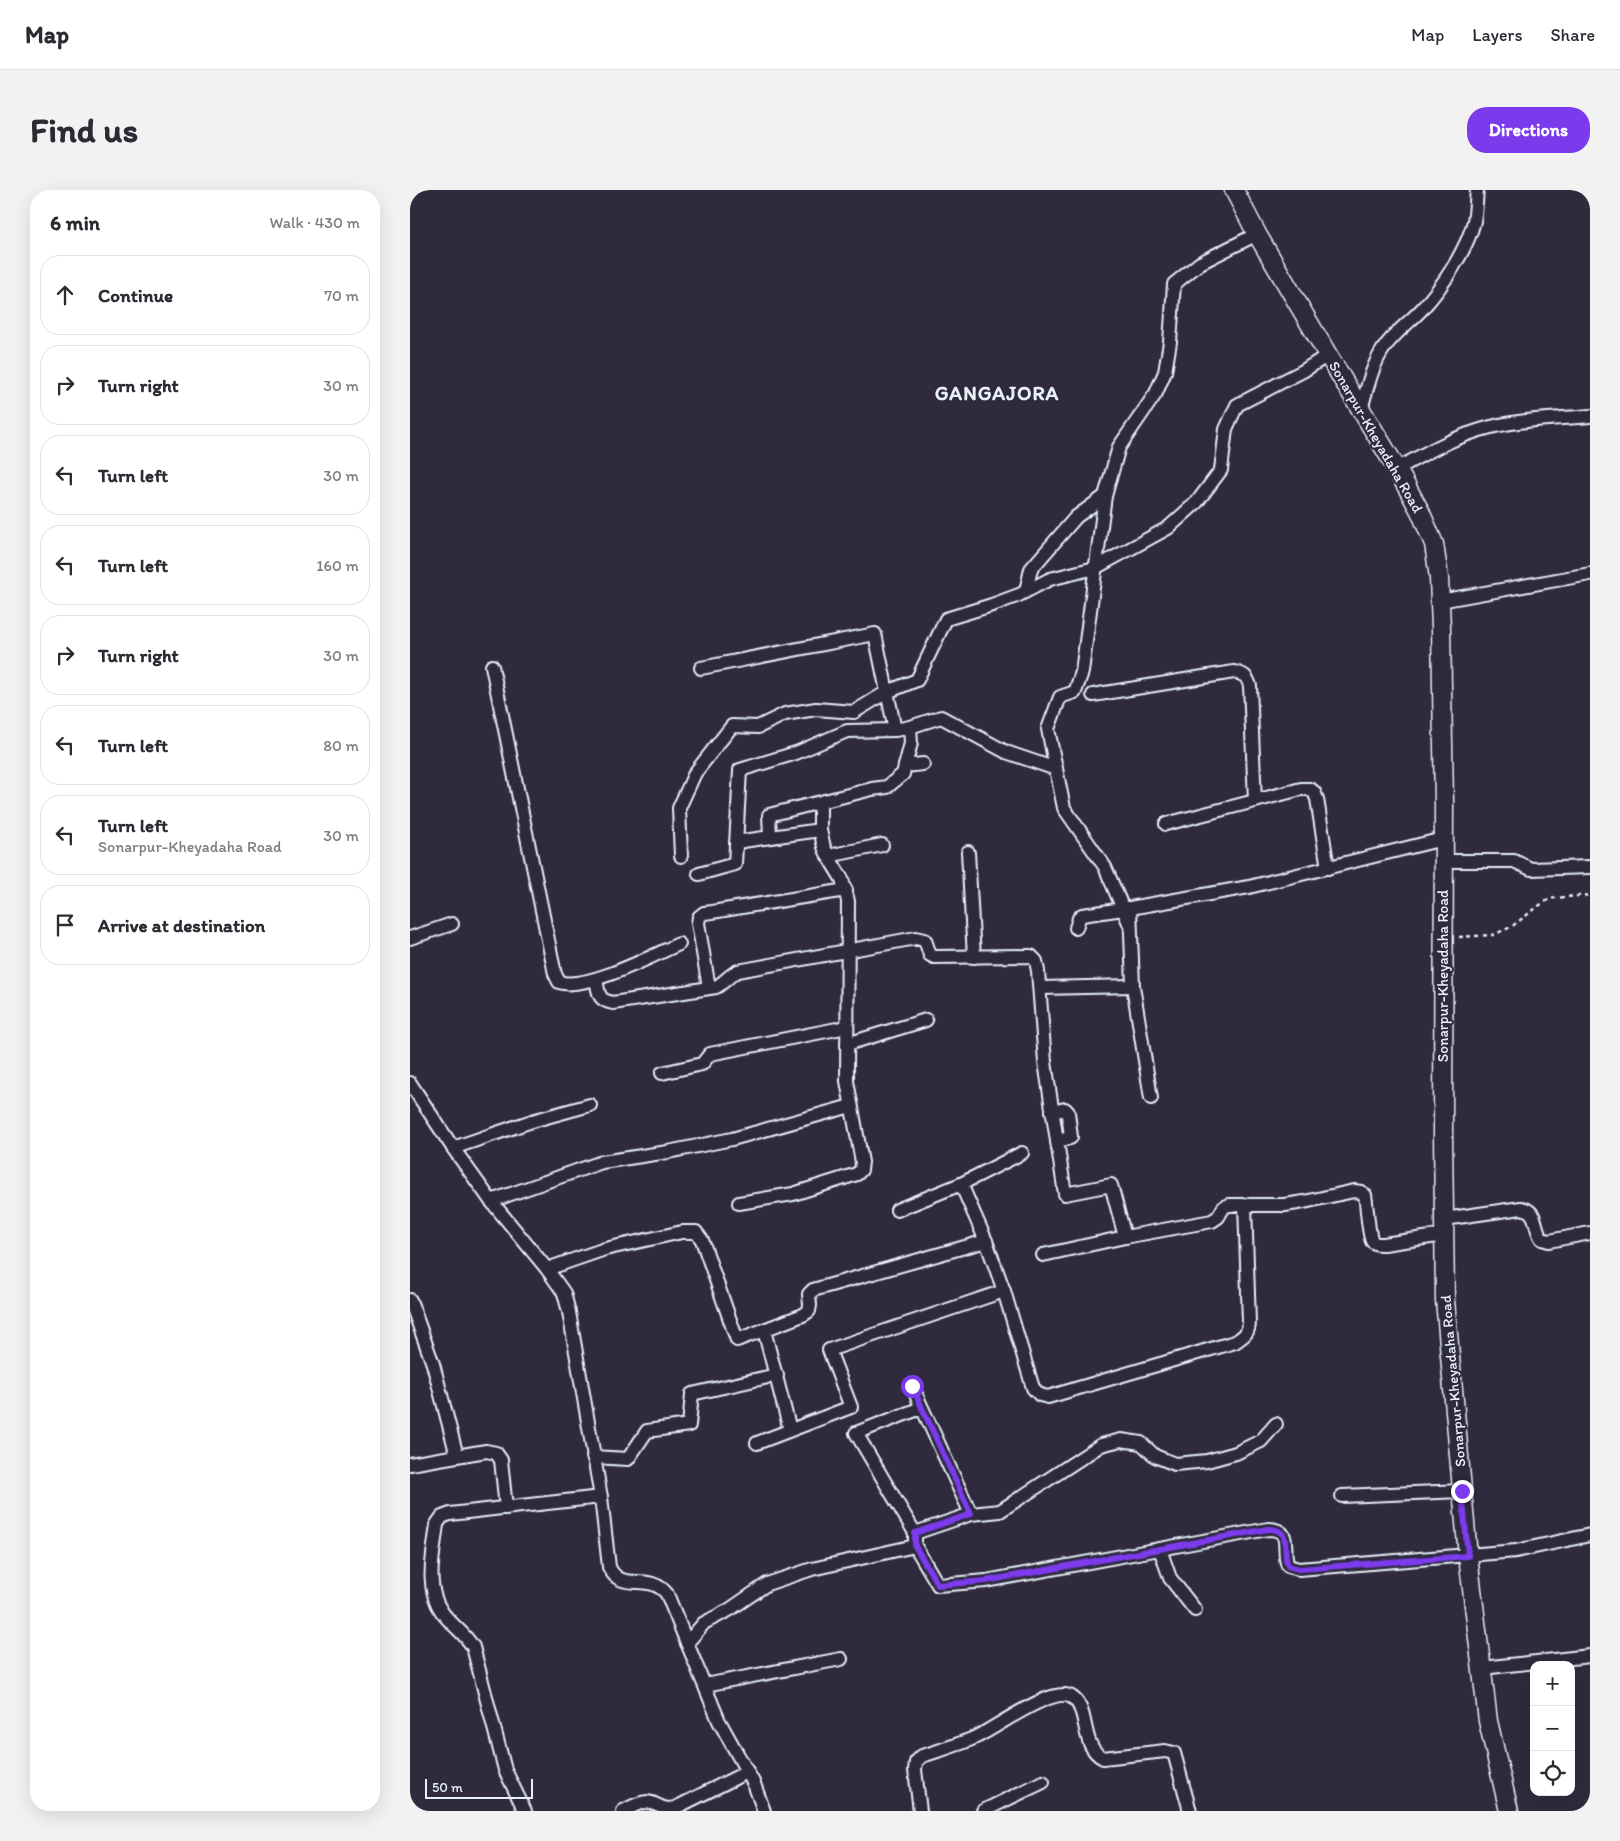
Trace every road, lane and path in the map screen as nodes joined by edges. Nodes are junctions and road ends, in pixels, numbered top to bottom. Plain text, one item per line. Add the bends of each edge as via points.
1 (1234, 190) edge
2 (1477, 190) edge
3 (1257, 234) junction
4 (1328, 355) junction
5 (1361, 408) junction
6 (1590, 416) edge
7 (1397, 469) junction
8 (1105, 496) junction
9 (1095, 568) junction
10 (1590, 574) edge
11 (1026, 592) junction
12 (1440, 601) junction
13 (492, 666) dead end
14 (701, 668) dead end
15 (887, 692) junction
16 (1092, 694) dead end
17 (910, 727) junction
18 (895, 730) junction
19 (923, 764) dead end
20 (905, 766) junction
21 (1056, 769) junction
22 (1256, 801) junction
23 (820, 803) junction
24 (1166, 824) dead end
25 (820, 830) junction
26 (770, 837) junction
27 (1443, 839) junction
28 (736, 842) junction
29 (882, 845) dead end
30 (968, 852) dead end
31 (681, 856) dead end
32 (828, 856) junction
33 (1443, 861) junction
34 (1590, 867) edge
35 (1328, 868) junction
36 (699, 874) dead end
37 (846, 890) junction
38 (1590, 895) edge
39 (1127, 908) junction
40 (452, 924) dead end
41 (1076, 928) dead end
42 (410, 938) edge
43 (1443, 938) junction
44 (679, 944) dead end
45 (847, 951) junction
46 (974, 957) junction
47 (596, 979) junction
48 (1133, 986) junction
49 (709, 988) junction
50 (1040, 988) junction
51 (926, 1020) dead end
52 (847, 1027) junction
53 (846, 1044) junction
54 (662, 1074) dead end
55 (410, 1083) edge
56 (1151, 1098) dead end
57 (590, 1105) dead end
58 (851, 1106) junction
59 (453, 1148) junction
60 (1022, 1154) dead end
61 (961, 1184) junction
62 (491, 1200) junction
63 (739, 1203) dead end
64 (1246, 1205) junction
65 (897, 1210) dead end
66 (1444, 1227) junction
67 (1590, 1233) edge
68 (1125, 1237) junction
69 (986, 1241) junction
70 (1043, 1255) dead end
71 (547, 1269) junction
72 (1004, 1291) junction
73 (410, 1300) edge
74 (764, 1330) junction
75 (777, 1375) junction
76 (912, 1386) dead end
77 (921, 1408) junction
78 (1276, 1424) dead end
79 (790, 1430) junction
80 (757, 1443) dead end
81 (457, 1456) junction
82 (593, 1457) junction
83 (410, 1464) edge
84 (1462, 1491) junction
85 (1342, 1496) dead end
86 (601, 1497) junction
87 (506, 1508) junction
88 (971, 1514) junction
89 (1590, 1535) edge
90 (915, 1539) junction
91 (1160, 1549) junction
92 (1468, 1556) junction
93 (1195, 1610) dead end
94 (687, 1643) junction
95 (1590, 1656) edge
96 (841, 1659) dead end
97 (1482, 1668) junction
98 (705, 1685) junction
99 (747, 1772) junction
100 (1043, 1782) dead end
101 (525, 1811) edge
102 (623, 1811) edge
103 (764, 1811) edge
104 (920, 1811) edge
105 (983, 1811) edge
106 (1190, 1811) edge
107 (1509, 1811) edge

1 - 3 main road, Sonarpur-Kheyadaha Road
2 - 5 street via 1474,220 1458,257 1427,302 1384,348
3 - 4 main road, Sonarpur-Kheyadaha Road
3 - 8 street via 1200,263 1174,284 1165,372 1156,393 1119,447
4 - 5 main road, Sonarpur-Kheyadaha Road
4 - 9 street via 1237,406 1226,429 1221,470 1197,502 1168,528
5 - 7 main road, Sonarpur-Kheyadaha Road
6 - 7 street via 1490,427 1441,445
7 - 12 main road, Sonarpur-Kheyadaha Road via 1434,544
8 - 9 street
8 - 11 street via 1076,517 1031,569
9 - 11 street via 1050,579
9 - 21 street via 1082,672 1075,692 1060,697 1048,729
10 - 12 street
11 - 15 street via 946,619 917,680
12 - 27 main road, Sonarpur-Kheyadaha Road
13 - 47 street via 555,974 559,982 566,984
14 - 15 street via 874,634
15 - 18 street
15 - 31 street via 854,712 816,709 785,714 758,728 732,726 695,774 679,808
16 - 22 street via 1234,672 1243,674 1250,686
17 - 18 street
17 - 20 street via 911,743
17 - 21 street via 941,717 1006,752
18 - 28 street via 847,731 796,753 740,770
19 - 20 street
20 - 23 street via 903,774 887,787
21 - 39 street via 1064,808 1105,867
22 - 24 street
22 - 35 street via 1310,788 1317,799
23 - 25 street
23 - 26 street via 769,814
25 - 26 street
25 - 32 street
26 - 28 street
27 - 33 main road, Sonarpur-Kheyadaha Road
27 - 35 street
28 - 36 street via 735,864
29 - 32 street
30 - 46 street
32 - 37 street
33 - 34 street via 1514,861 1531,870
33 - 43 main road, Sonarpur-Kheyadaha Road
35 - 39 street via 1241,889
37 - 45 street
37 - 49 street via 712,912 699,917
38 - 43 path via 1544,902 1511,927 1493,935
39 - 41 street via 1082,915
39 - 48 street
40 - 42 street
43 - 66 main road, Sonarpur-Kheyadaha Road
44 - 47 street
45 - 46 street via 920,938 925,940 934,958
45 - 49 street via 738,972 722,984
45 - 52 street
46 - 50 street via 1030,956 1036,961
47 - 49 street via 600,996 613,1004
48 - 50 street
48 - 56 street
50 - 68 street via 1045,1062 1065,1194 1111,1185
51 - 53 street
52 - 53 street
52 - 54 street via 710,1054 702,1064
53 - 58 street
55 - 59 street
57 - 59 street
58 - 62 street via 732,1139 602,1162
58 - 63 street via 862,1162 858,1174 793,1194
59 - 62 street
60 - 61 street
61 - 65 street
61 - 69 street
62 - 71 street
64 - 66 street via 1285,1205 1354,1191 1365,1195 1370,1234 1376,1244
64 - 68 street via 1224,1207 1218,1217 1203,1224
64 - 72 street via 1249,1329 1235,1342 1048,1398 1032,1388
66 - 67 street via 1521,1208 1533,1214 1542,1239 1549,1241
66 - 84 main road, Sonarpur-Kheyadaha Road via 1445,1300
68 - 70 street
69 - 72 street
69 - 74 street via 813,1290 809,1294 809,1311
71 - 74 street via 604,1249 682,1232 696,1232 702,1240 737,1340
71 - 82 street via 564,1293 569,1312
72 - 79 street via 829,1350 851,1407
73 - 81 street via 433,1364
74 - 75 street
75 - 79 street
75 - 82 street via 692,1394 689,1425 647,1431 628,1459
76 - 77 street
77 - 88 street
77 - 90 street via 856,1433
78 - 88 street via 1261,1441 1207,1461 1176,1464 1155,1456 1141,1443 1121,1440 1101,1445 1000,1511
79 - 80 street
81 - 83 street
81 - 87 street via 486,1451 496,1453 501,1460
82 - 86 street
84 - 85 street
84 - 92 main road, Sonarpur-Kheyadaha Road
86 - 87 street
86 - 94 street via 609,1567 613,1575 619,1580 662,1587
87 - 101 street via 442,1517 437,1524 431,1582 440,1610 466,1635 473,1647 505,1770
88 - 90 street
89 - 92 street via 1516,1552
90 - 91 street via 938,1585 986,1581
90 - 94 street via 766,1584 704,1623
91 - 92 street via 1276,1529 1285,1536 1286,1560 1293,1568
91 - 93 street via 1170,1578
92 - 97 main road, Sonarpur-Kheyadaha Road
94 - 98 street
95 - 97 street
96 - 98 street
97 - 107 main road, Sonarpur-Kheyadaha Road via 1488,1721
98 - 99 street via 719,1721
99 - 102 street via 675,1808 666,1810 648,1802
99 - 103 street
100 - 105 street
104 - 106 street via 915,1770 916,1762 922,1756 974,1738 1037,1702 1060,1695 1074,1698 1091,1748 1103,1758 1165,1751 1174,1753

